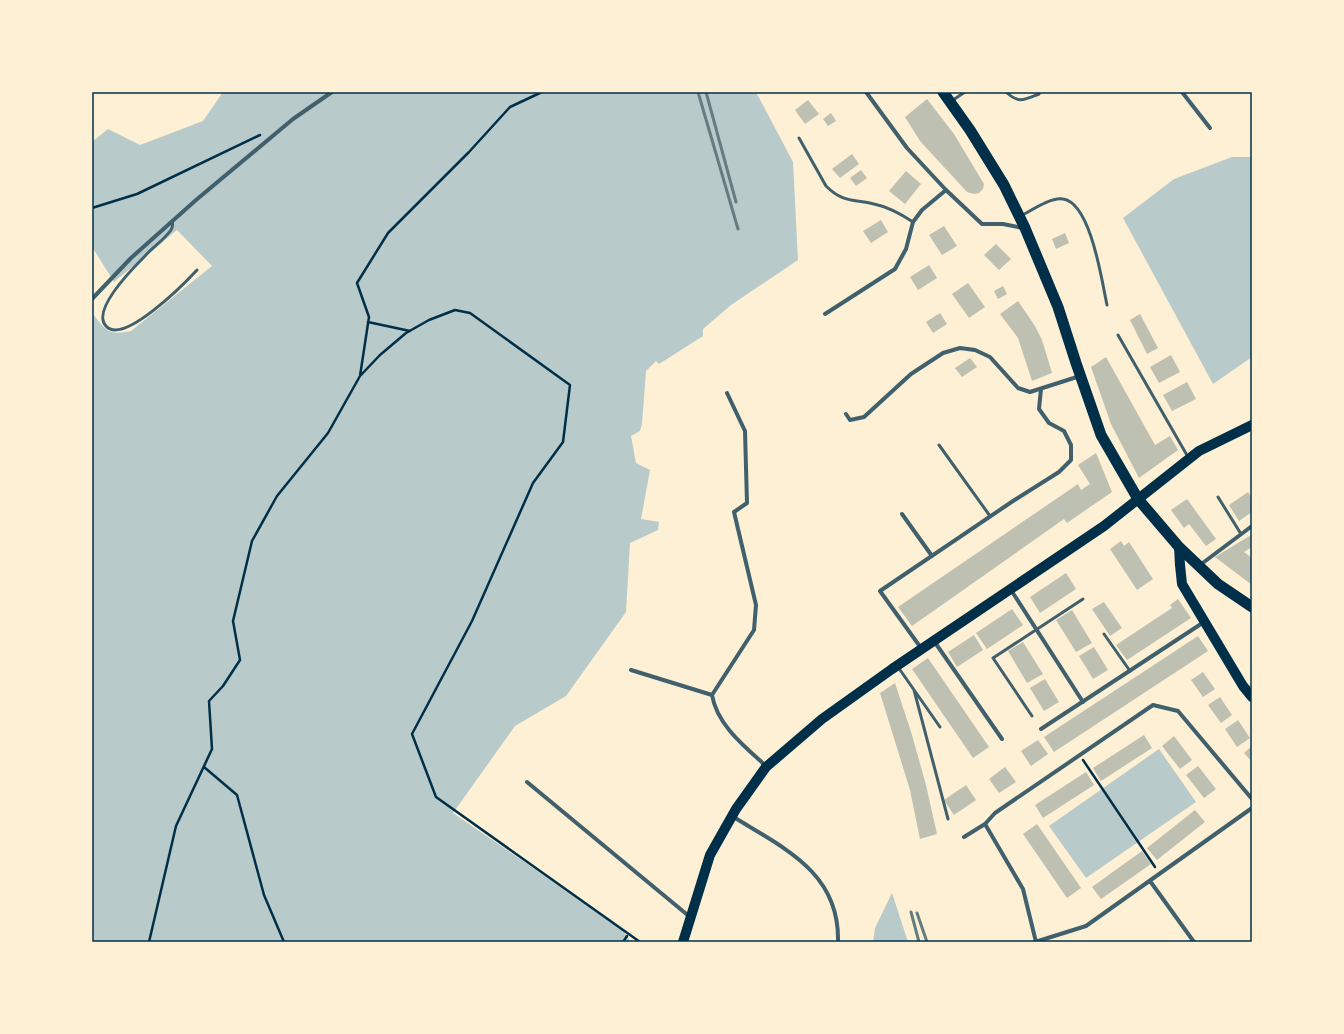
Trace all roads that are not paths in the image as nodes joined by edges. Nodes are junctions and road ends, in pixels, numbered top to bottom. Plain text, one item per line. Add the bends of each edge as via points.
1 (332, 92) edge
2 (866, 92) edge
3 (943, 92) edge
4 (965, 92) edge
5 (1006, 92) edge
6 (1182, 92) edge
7 (1039, 94) dead end
8 (950, 103) junction
9 (1210, 128) dead end
10 (799, 138) dead end
11 (946, 190) junction
12 (1020, 217) junction
13 (172, 221) junction
14 (913, 222) junction
15 (1025, 228) junction
16 (197, 270) dead end
17 (92, 299) edge
18 (1107, 305) dead end
19 (825, 314) dead end
20 (1118, 335) dead end
21 (1080, 376) junction
22 (1041, 389) junction
23 (727, 393) dead end
24 (846, 414) dead end
25 (1252, 425) edge
26 (939, 445) dead end
27 (1189, 458) junction
28 (1218, 497) dead end
29 (1138, 499) junction
30 (902, 514) dead end
31 (990, 516) junction
32 (1252, 526) edge
33 (1241, 534) junction
34 (1179, 547) junction
35 (932, 556) junction
36 (1199, 566) junction
37 (1010, 589) junction
38 (1083, 599) dead end
39 (1252, 607) edge
40 (1204, 621) junction
41 (1036, 630) junction
42 (1104, 634) dead end
43 (934, 641) junction
44 (922, 649) junction
45 (897, 666) junction
46 (631, 670) dead end
47 (1130, 671) junction
48 (914, 690) junction
49 (712, 695) junction
50 (1252, 697) edge
51 (1083, 702) junction
52 (1032, 716) dead end
53 (940, 727) dead end
54 (1040, 729) dead end
55 (1002, 739) dead end
56 (766, 767) junction
57 (527, 782) dead end
58 (1252, 799) edge
59 (1252, 808) edge
60 (732, 816) junction
61 (948, 819) dead end
62 (985, 824) junction
63 (964, 837) dead end
64 (1150, 881) junction
65 (690, 918) junction
66 (683, 942) edge
67 (838, 942) edge
68 (1036, 942) edge
69 (1194, 942) edge

1 - 13 street via 293,119
2 - 11 street via 907,148
3 - 8 highway
4 - 8 lane
5 - 7 lane via 1013,98 1022,100
6 - 9 street
8 - 12 highway via 1004,185
10 - 14 lane via 826,186 840,198 885,207
11 - 14 street via 922,210
11 - 15 street via 982,224
12 - 15 highway
12 - 18 lane via 1052,200 1063,199 1073,204 1086,223 1093,243
13 - 16 lane via 172,228 168,234 145,255 110,297 104,308 103,321 111,330 126,328 166,300
13 - 17 street via 131,258
14 - 19 street via 906,249 896,269
15 - 21 highway via 1058,307
20 - 27 lane
21 - 22 street
21 - 29 highway via 1101,435
22 - 24 street via 1030,392 1018,388 990,357 974,350 960,348 944,353 911,374 864,417 850,420
22 - 31 street via 1039,409 1049,423 1064,431 1071,445 1070,460 1059,472
23 - 49 street via 745,431 747,503 734,512 756,605 754,630
25 - 27 main road
26 - 31 lane
27 - 29 main road
28 - 33 lane
29 - 34 highway
29 - 37 main road via 1104,526
30 - 35 street
31 - 35 street
32 - 33 street
33 - 36 street
34 - 36 highway
34 - 40 main road via 1182,584
35 - 44 street via 880,591
36 - 39 highway via 1218,584
37 - 41 street
37 - 43 main road
38 - 41 lane
40 - 47 street
40 - 50 main road
41 - 51 street
41 - 52 lane via 993,658
42 - 47 lane
43 - 44 main road
43 - 55 street
44 - 45 main road
45 - 48 lane
45 - 56 main road via 822,719
46 - 49 street
47 - 51 street
48 - 53 lane
48 - 61 lane
49 - 56 street via 725,724
51 - 54 street
56 - 60 main road
57 - 65 street
58 - 62 street via 1178,711 1153,705 995,813
59 - 64 street
60 - 65 main road via 710,855
60 - 67 street via 792,854 815,874 833,906 837,919
62 - 63 street
62 - 68 street via 1023,889
64 - 68 street via 1086,926
64 - 69 street
65 - 66 main road

